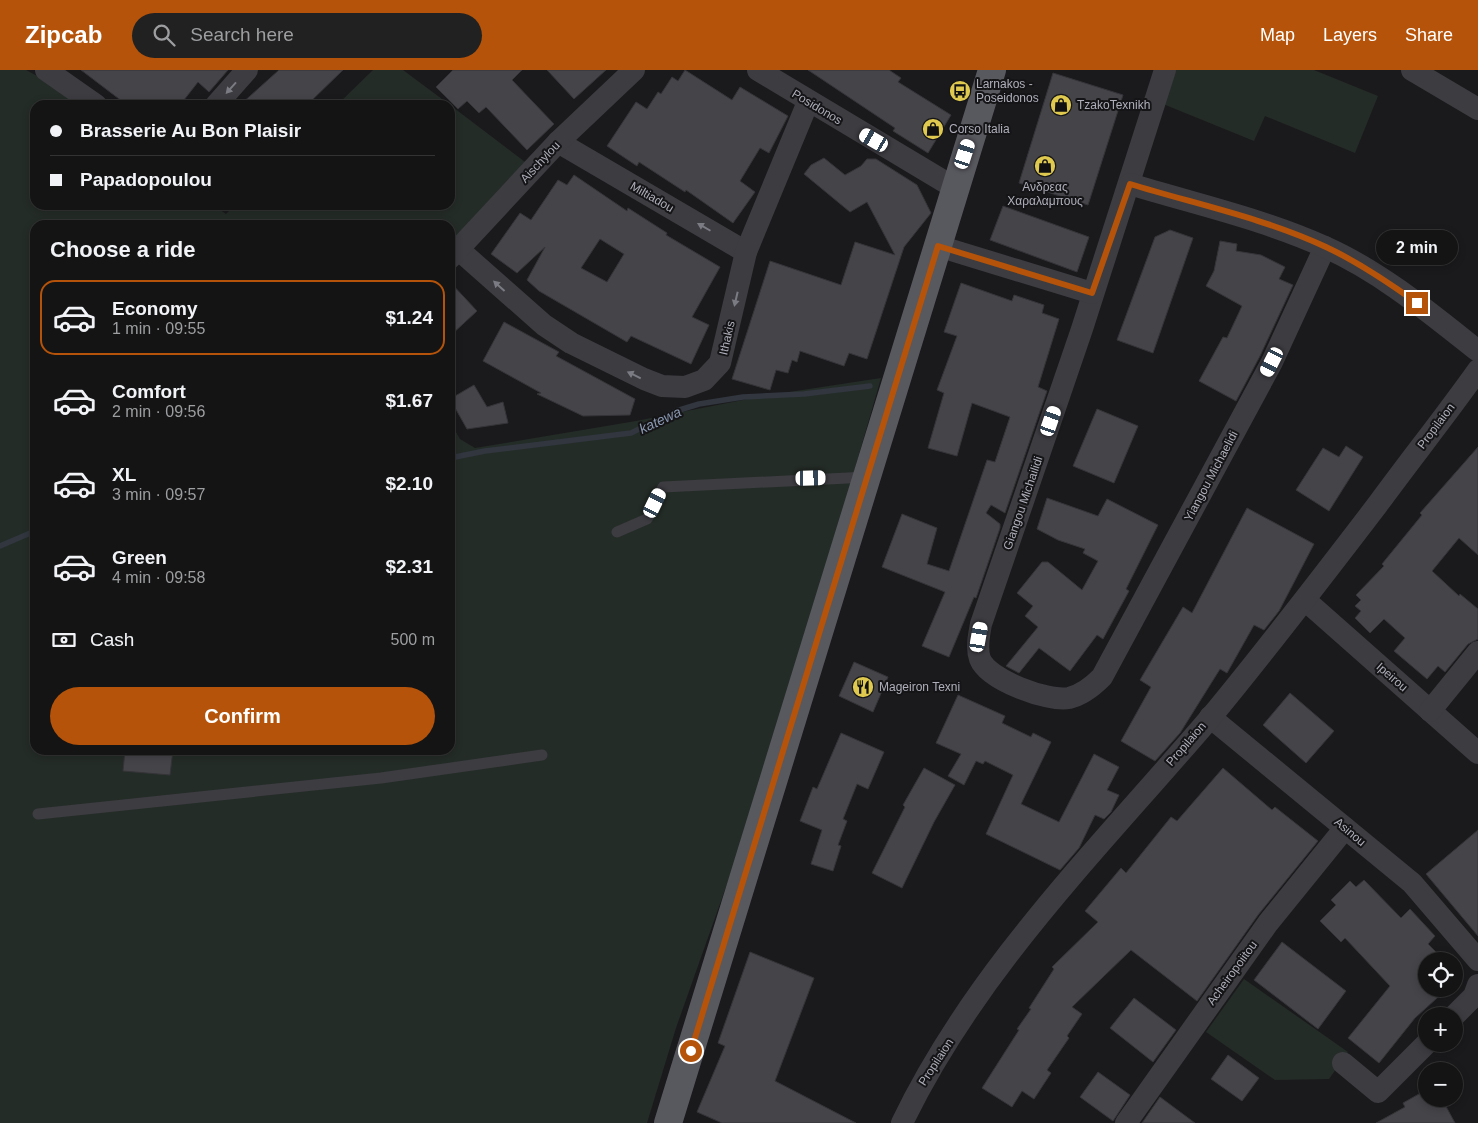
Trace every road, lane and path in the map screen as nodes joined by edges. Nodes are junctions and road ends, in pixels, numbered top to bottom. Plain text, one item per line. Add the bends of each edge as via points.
1 (46, 70) edge
2 (247, 70) edge
3 (634, 70) edge
4 (758, 70) edge
5 (992, 70) edge
6 (1165, 70) edge
7 (1412, 70) edge
8 (89, 100) edge
9 (220, 100) edge
10 (808, 102) junction
11 (1478, 109) edge
12 (558, 142) junction
13 (1130, 184) junction
14 (955, 188) junction
15 (938, 246) junction
16 (1325, 247) junction
17 (746, 252) junction
18 (455, 253) edge
19 (455, 255) edge
20 (1092, 293) junction
21 (1478, 351) edge
22 (1478, 370) edge
23 (868, 477) junction
24 (617, 532) dead end
25 (1305, 600) junction
26 (1478, 652) edge
27 (1080, 694) joint
28 (1430, 711) junction
29 (1210, 717) junction
30 (1478, 753) edge
31 (542, 755) dead end
32 (38, 814) dead end
33 (1346, 828) junction
34 (1478, 960) edge
35 (1478, 984) edge
36 (1463, 1007) edge
37 (1418, 1052) edge
38 (1342, 1063) dead end
39 (668, 1123) edge
40 (902, 1123) edge
41 (1126, 1123) edge

1 - 8 street
2 -> 9 street
3 - 12 street, Aischylou
4 - 10 street, Posidonos
5 - 14 main road
6 - 13 street, Giangou Michailidi
7 - 11 street
10 - 14 street, Posidonos
10 - 17 street, Ithakis
17 -> 12 street, Miltiadou
12 - 18 street, Aischylou
13 - 16 street via 1277,228
13 - 20 street, Giangou Michailidi
14 - 15 main road
15 - 20 street
15 - 23 main road
16 - 21 street via 1405,294
16 - 27 street, Yiangou Michaelidi via 1272,362 1110,665 1098,682
17 -> 19 street, Ithakis via 720,363 704,380 679,388 644,379 571,343
20 - 27 street, Giangou Michailidi via 981,624 978,648 984,666 999,678 1046,697 1070,698
22 - 25 street, Propilaion
23 - 24 lane via 663,487 647,519
23 - 39 main road
25 - 28 street, Ipeirou
25 - 29 street, Propilaion
26 - 28 street
28 - 30 street, Ipeirou
29 - 33 street, Asinou
29 - 40 street, Propilaion via 1022,935 919,1088
31 - 32 lane via 381,778
33 - 34 street, Asinou via 1412,883
33 - 41 street, Acheiropoiitou via 1268,923
35 - 36 street via 1474,996
37 - 38 street via 1378,1092

